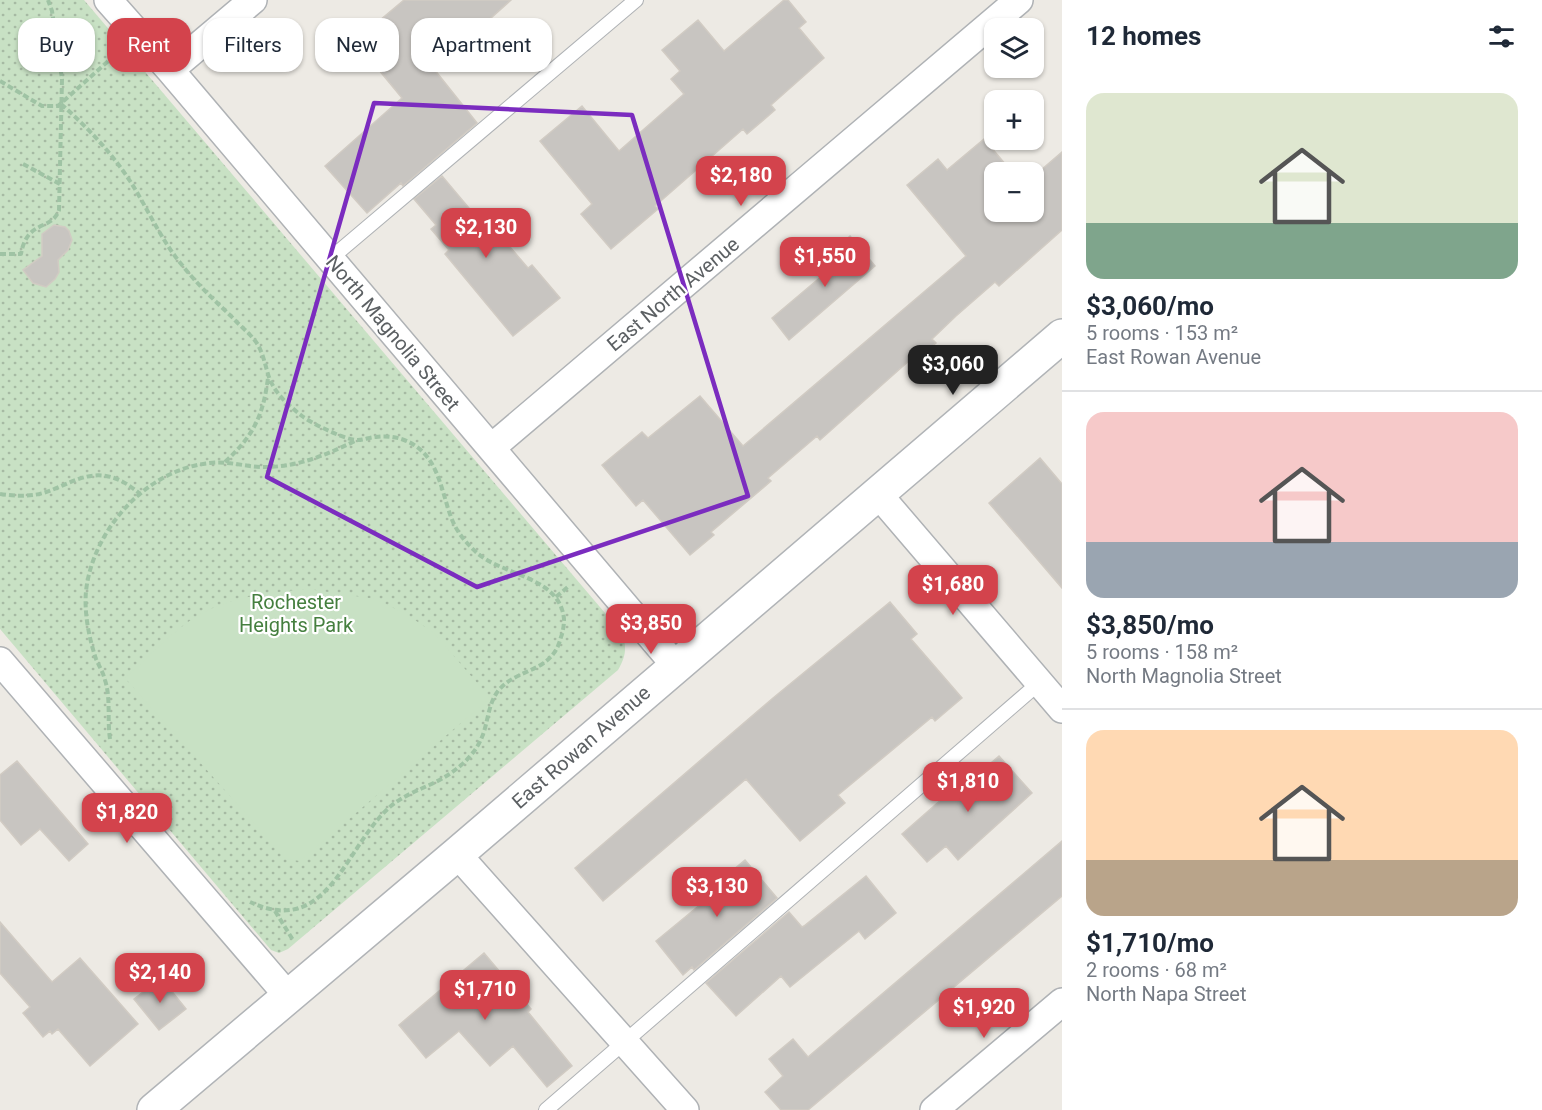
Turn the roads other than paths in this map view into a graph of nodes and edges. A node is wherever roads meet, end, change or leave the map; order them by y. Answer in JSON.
{"nodes":[{"id":1,"x":108,"y":0,"type":"edge"},
{"id":2,"x":253,"y":0,"type":"edge"},
{"id":3,"x":636,"y":0,"type":"edge"},
{"id":4,"x":1019,"y":0,"type":"edge"},
{"id":5,"x":124,"y":18,"type":"edge"},
{"id":6,"x":191,"y":52,"type":"edge"},
{"id":7,"x":172,"y":72,"type":"edge"},
{"id":8,"x":330,"y":260,"type":"junction"},
{"id":9,"x":1062,"y":336,"type":"edge"},
{"id":10,"x":491,"y":448,"type":"junction"},
{"id":11,"x":878,"y":494,"type":"junction"},
{"id":12,"x":0,"y":661,"type":"edge"},
{"id":13,"x":676,"y":666,"type":"junction"},
{"id":14,"x":1039,"y":683,"type":"junction"},
{"id":15,"x":1062,"y":709,"type":"edge"},
{"id":16,"x":457,"y":854,"type":"junction"},
{"id":17,"x":289,"y":997,"type":"junction"},
{"id":18,"x":1062,"y":1002,"type":"edge"},
{"id":19,"x":625,"y":1043,"type":"junction"},
{"id":20,"x":154,"y":1110,"type":"edge"},
{"id":21,"x":546,"y":1110,"type":"edge"},
{"id":22,"x":685,"y":1110,"type":"edge"},
{"id":23,"x":934,"y":1110,"type":"edge"}],
"edges":[{"from":1,"to":5,"type":"street","name":"North Magnolia Street"},
{"from":2,"to":6,"type":"street"},
{"from":3,"to":8,"type":"lane"},
{"from":4,"to":10,"type":"street","name":"East North Avenue"},
{"from":7,"to":8,"type":"street","name":"North Magnolia Street"},
{"from":8,"to":10,"type":"street","name":"North Magnolia Street"},
{"from":9,"to":11,"type":"street","name":"East Rowan Avenue"},
{"from":10,"to":13,"type":"street","name":"North Magnolia Street"},
{"from":11,"to":13,"type":"street","name":"East Rowan Avenue"},
{"from":11,"to":14,"type":"street"},
{"from":12,"to":17,"type":"street"},
{"from":13,"to":16,"type":"street","name":"East Rowan Avenue"},
{"from":14,"to":15,"type":"street"},
{"from":14,"to":19,"type":"lane"},
{"from":16,"to":17,"type":"street","name":"East Rowan Avenue"},
{"from":16,"to":19,"type":"street"},
{"from":17,"to":20,"type":"street","name":"East Rowan Avenue"},
{"from":18,"to":23,"type":"street"},
{"from":19,"to":21,"type":"lane"},
{"from":19,"to":22,"type":"street"}]}
